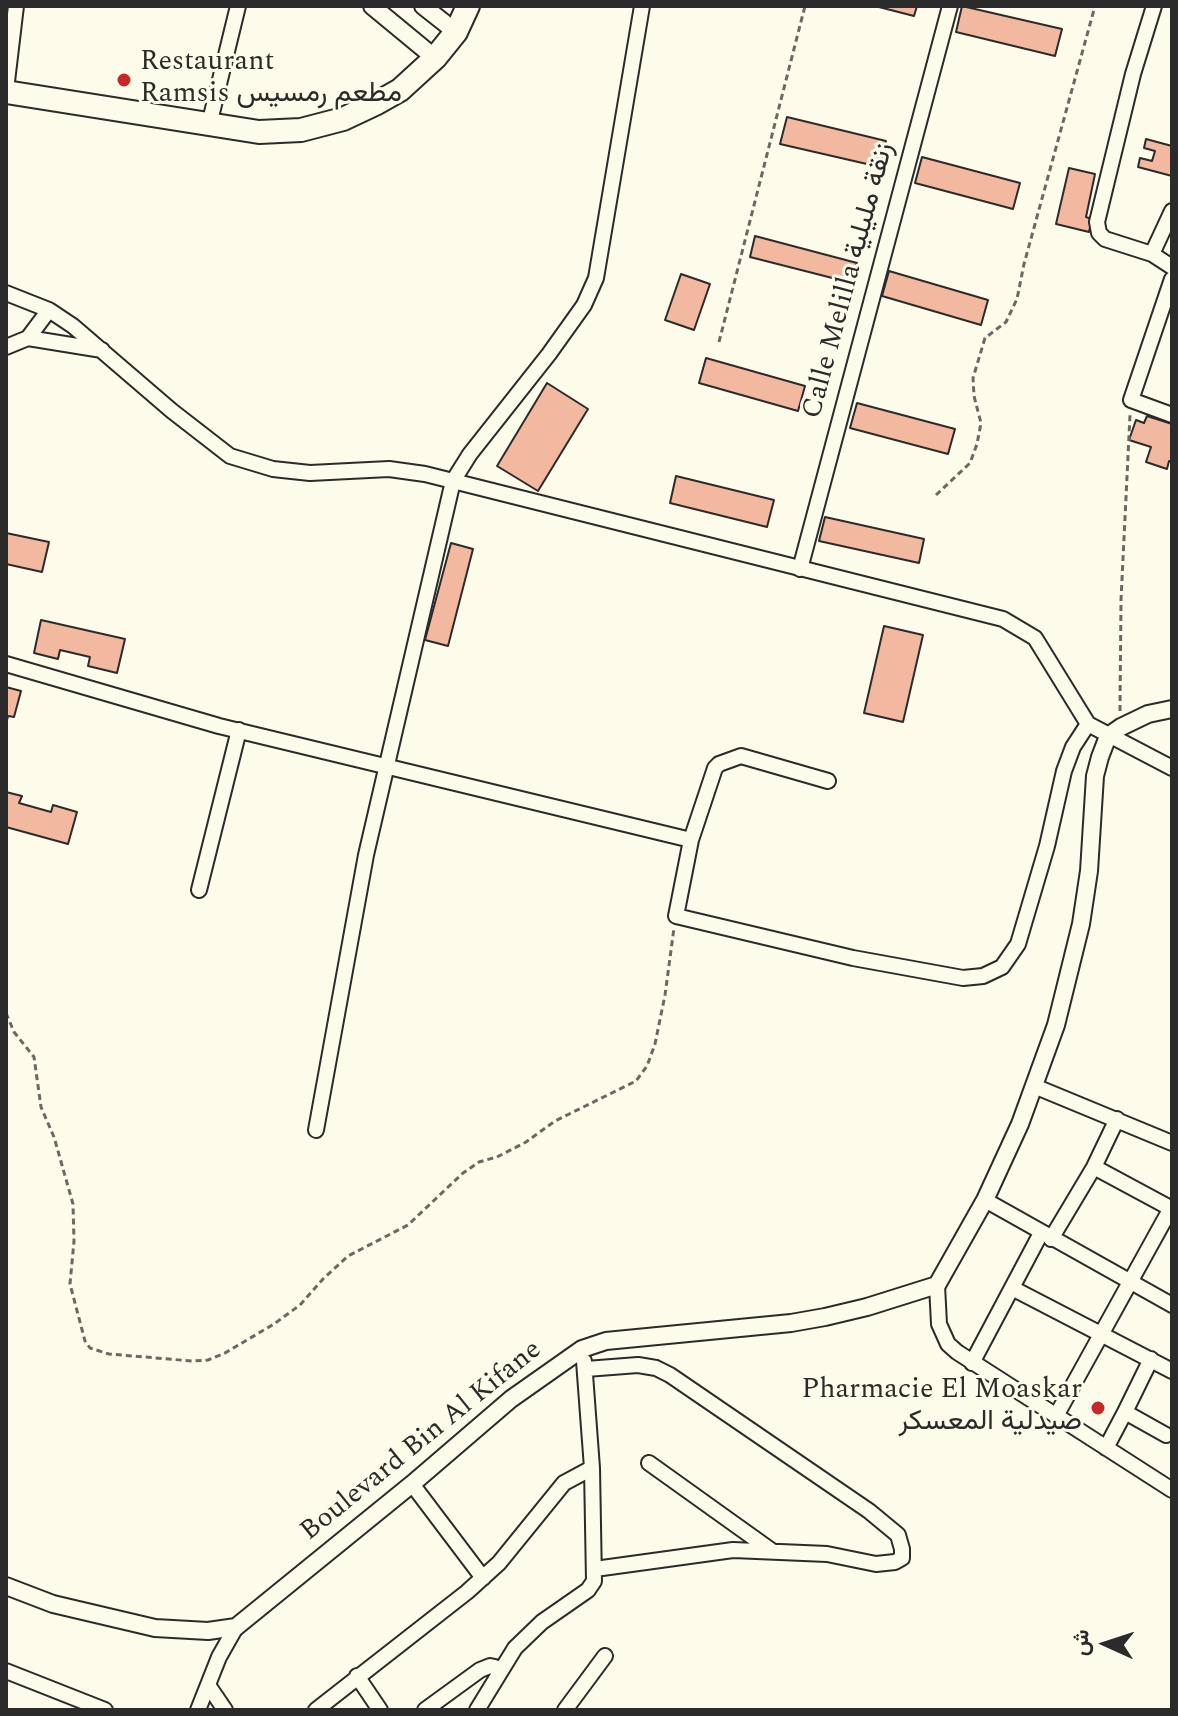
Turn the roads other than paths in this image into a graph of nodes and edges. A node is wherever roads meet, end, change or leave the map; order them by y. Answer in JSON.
{"nodes":[{"id":1,"x":16,"y":6,"type":"edge"},
{"id":2,"x":238,"y":6,"type":"edge"},
{"id":3,"x":372,"y":6,"type":"edge"},
{"id":4,"x":423,"y":6,"type":"edge"},
{"id":5,"x":468,"y":6,"type":"edge"},
{"id":6,"x":642,"y":6,"type":"edge"},
{"id":7,"x":950,"y":6,"type":"edge"},
{"id":8,"x":1154,"y":6,"type":"edge"},
{"id":9,"x":456,"y":32,"type":"junction"},
{"id":10,"x":427,"y":66,"type":"junction"},
{"id":11,"x":6,"y":91,"type":"edge"},
{"id":12,"x":209,"y":125,"type":"junction"},
{"id":13,"x":1172,"y":211,"type":"edge"},
{"id":14,"x":1152,"y":254,"type":"junction"},
{"id":15,"x":1172,"y":267,"type":"edge"},
{"id":16,"x":1172,"y":279,"type":"edge"},
{"id":17,"x":6,"y":293,"type":"edge"},
{"id":18,"x":49,"y":310,"type":"junction"},
{"id":19,"x":28,"y":338,"type":"junction"},
{"id":20,"x":6,"y":347,"type":"edge"},
{"id":21,"x":102,"y":350,"type":"junction"},
{"id":22,"x":1172,"y":415,"type":"edge"},
{"id":23,"x":453,"y":481,"type":"junction"},
{"id":24,"x":800,"y":569,"type":"junction"},
{"id":25,"x":6,"y":664,"type":"edge"},
{"id":26,"x":1172,"y":709,"type":"edge"},
{"id":27,"x":1088,"y":724,"type":"junction"},
{"id":28,"x":239,"y":730,"type":"junction"},
{"id":29,"x":1114,"y":732,"type":"junction"},
{"id":30,"x":388,"y":766,"type":"junction"},
{"id":31,"x":1172,"y":768,"type":"edge"},
{"id":32,"x":828,"y":781,"type":"dead end"},
{"id":33,"x":691,"y":840,"type":"junction"},
{"id":34,"x":199,"y":890,"type":"dead end"},
{"id":35,"x":1034,"y":1086,"type":"junction"},
{"id":36,"x":1117,"y":1119,"type":"junction"},
{"id":37,"x":316,"y":1130,"type":"dead end"},
{"id":38,"x":1172,"y":1143,"type":"edge"},
{"id":39,"x":1094,"y":1167,"type":"junction"},
{"id":40,"x":985,"y":1200,"type":"junction"},
{"id":41,"x":1171,"y":1208,"type":"edge"},
{"id":42,"x":1046,"y":1236,"type":"junction"},
{"id":43,"x":1130,"y":1283,"type":"junction"},
{"id":44,"x":937,"y":1285,"type":"junction"},
{"id":45,"x":1012,"y":1288,"type":"junction"},
{"id":46,"x":1172,"y":1305,"type":"edge"},
{"id":47,"x":1101,"y":1333,"type":"junction"},
{"id":48,"x":582,"y":1349,"type":"junction"},
{"id":49,"x":1151,"y":1359,"type":"junction"},
{"id":50,"x":972,"y":1363,"type":"junction"},
{"id":51,"x":586,"y":1369,"type":"junction"},
{"id":52,"x":1172,"y":1371,"type":"edge"},
{"id":53,"x":1125,"y":1412,"type":"junction"},
{"id":54,"x":1056,"y":1416,"type":"junction"},
{"id":55,"x":1170,"y":1432,"type":"edge"},
{"id":56,"x":1106,"y":1448,"type":"junction"},
{"id":57,"x":649,"y":1463,"type":"dead end"},
{"id":58,"x":592,"y":1468,"type":"junction"},
{"id":59,"x":412,"y":1484,"type":"junction"},
{"id":60,"x":1172,"y":1490,"type":"edge"},
{"id":61,"x":774,"y":1552,"type":"junction"},
{"id":62,"x":595,"y":1569,"type":"junction"},
{"id":63,"x":483,"y":1578,"type":"junction"},
{"id":64,"x":6,"y":1586,"type":"edge"},
{"id":65,"x":236,"y":1627,"type":"junction"},
{"id":66,"x":605,"y":1656,"type":"dead end"},
{"id":67,"x":6,"y":1671,"type":"edge"},
{"id":68,"x":499,"y":1673,"type":"junction"},
{"id":69,"x":357,"y":1676,"type":"junction"},
{"id":70,"x":208,"y":1685,"type":"junction"},
{"id":71,"x":105,"y":1710,"type":"edge"},
{"id":72,"x":198,"y":1710,"type":"edge"},
{"id":73,"x":225,"y":1710,"type":"edge"},
{"id":74,"x":316,"y":1710,"type":"edge"},
{"id":75,"x":380,"y":1710,"type":"edge"},
{"id":76,"x":425,"y":1710,"type":"edge"},
{"id":77,"x":477,"y":1710,"type":"edge"},
{"id":78,"x":565,"y":1710,"type":"edge"}],
"edges":[{"from":1,"to":11,"type":"street"},
{"from":2,"to":12,"type":"street"},
{"from":3,"to":10,"type":"street"},
{"from":4,"to":9,"type":"street"},
{"from":5,"to":9,"type":"main road"},
{"from":6,"to":23,"type":"street"},
{"from":7,"to":24,"type":"street","name":"Calle Melilla زنقة مليلية"},
{"from":8,"to":14,"type":"street"},
{"from":9,"to":10,"type":"main road"},
{"from":10,"to":12,"type":"main road"},
{"from":11,"to":12,"type":"main road"},
{"from":13,"to":14,"type":"street"},
{"from":14,"to":15,"type":"street"},
{"from":16,"to":22,"type":"street"},
{"from":17,"to":18,"type":"street"},
{"from":18,"to":19,"type":"street"},
{"from":18,"to":21,"type":"street"},
{"from":19,"to":20,"type":"street"},
{"from":19,"to":21,"type":"street"},
{"from":21,"to":23,"type":"street"},
{"from":23,"to":24,"type":"street"},
{"from":23,"to":30,"type":"street"},
{"from":24,"to":27,"type":"street"},
{"from":25,"to":28,"type":"street"},
{"from":26,"to":29,"type":"street"},
{"from":27,"to":29,"type":"street"},
{"from":27,"to":33,"type":"street"},
{"from":28,"to":30,"type":"street"},
{"from":28,"to":34,"type":"street"},
{"from":29,"to":31,"type":"street"},
{"from":29,"to":35,"type":"street"},
{"from":30,"to":33,"type":"street"},
{"from":30,"to":37,"type":"street"},
{"from":32,"to":33,"type":"street"},
{"from":35,"to":36,"type":"street"},
{"from":35,"to":40,"type":"street"},
{"from":36,"to":38,"type":"street"},
{"from":36,"to":39,"type":"street"},
{"from":39,"to":41,"type":"street"},
{"from":39,"to":42,"type":"street"},
{"from":40,"to":42,"type":"street"},
{"from":40,"to":44,"type":"street"},
{"from":41,"to":43,"type":"street"},
{"from":42,"to":43,"type":"street"},
{"from":42,"to":45,"type":"street"},
{"from":43,"to":46,"type":"street"},
{"from":43,"to":47,"type":"street"},
{"from":44,"to":48,"type":"street","name":"Boulevard Bin Al Kifane"},
{"from":44,"to":50,"type":"street"},
{"from":45,"to":47,"type":"street"},
{"from":45,"to":50,"type":"street"},
{"from":47,"to":49,"type":"street"},
{"from":47,"to":54,"type":"street"},
{"from":48,"to":51,"type":"street"},
{"from":48,"to":59,"type":"street","name":"Boulevard Bin Al Kifane"},
{"from":49,"to":52,"type":"street"},
{"from":49,"to":53,"type":"street"},
{"from":50,"to":54,"type":"street"},
{"from":51,"to":58,"type":"street"},
{"from":51,"to":61,"type":"street"},
{"from":53,"to":55,"type":"street"},
{"from":53,"to":56,"type":"street"},
{"from":54,"to":56,"type":"street"},
{"from":56,"to":60,"type":"street"},
{"from":57,"to":61,"type":"street"},
{"from":58,"to":62,"type":"street"},
{"from":58,"to":63,"type":"street"},
{"from":59,"to":63,"type":"street"},
{"from":59,"to":65,"type":"street","name":"Boulevard Bin Al Kifane"},
{"from":61,"to":62,"type":"street"},
{"from":62,"to":68,"type":"street"},
{"from":63,"to":69,"type":"street"},
{"from":64,"to":65,"type":"street"},
{"from":65,"to":70,"type":"street"},
{"from":66,"to":78,"type":"street"},
{"from":67,"to":71,"type":"street"},
{"from":68,"to":76,"type":"street"},
{"from":68,"to":77,"type":"street"},
{"from":69,"to":74,"type":"street"},
{"from":69,"to":75,"type":"street"},
{"from":70,"to":72,"type":"street"},
{"from":70,"to":73,"type":"street"}]}
